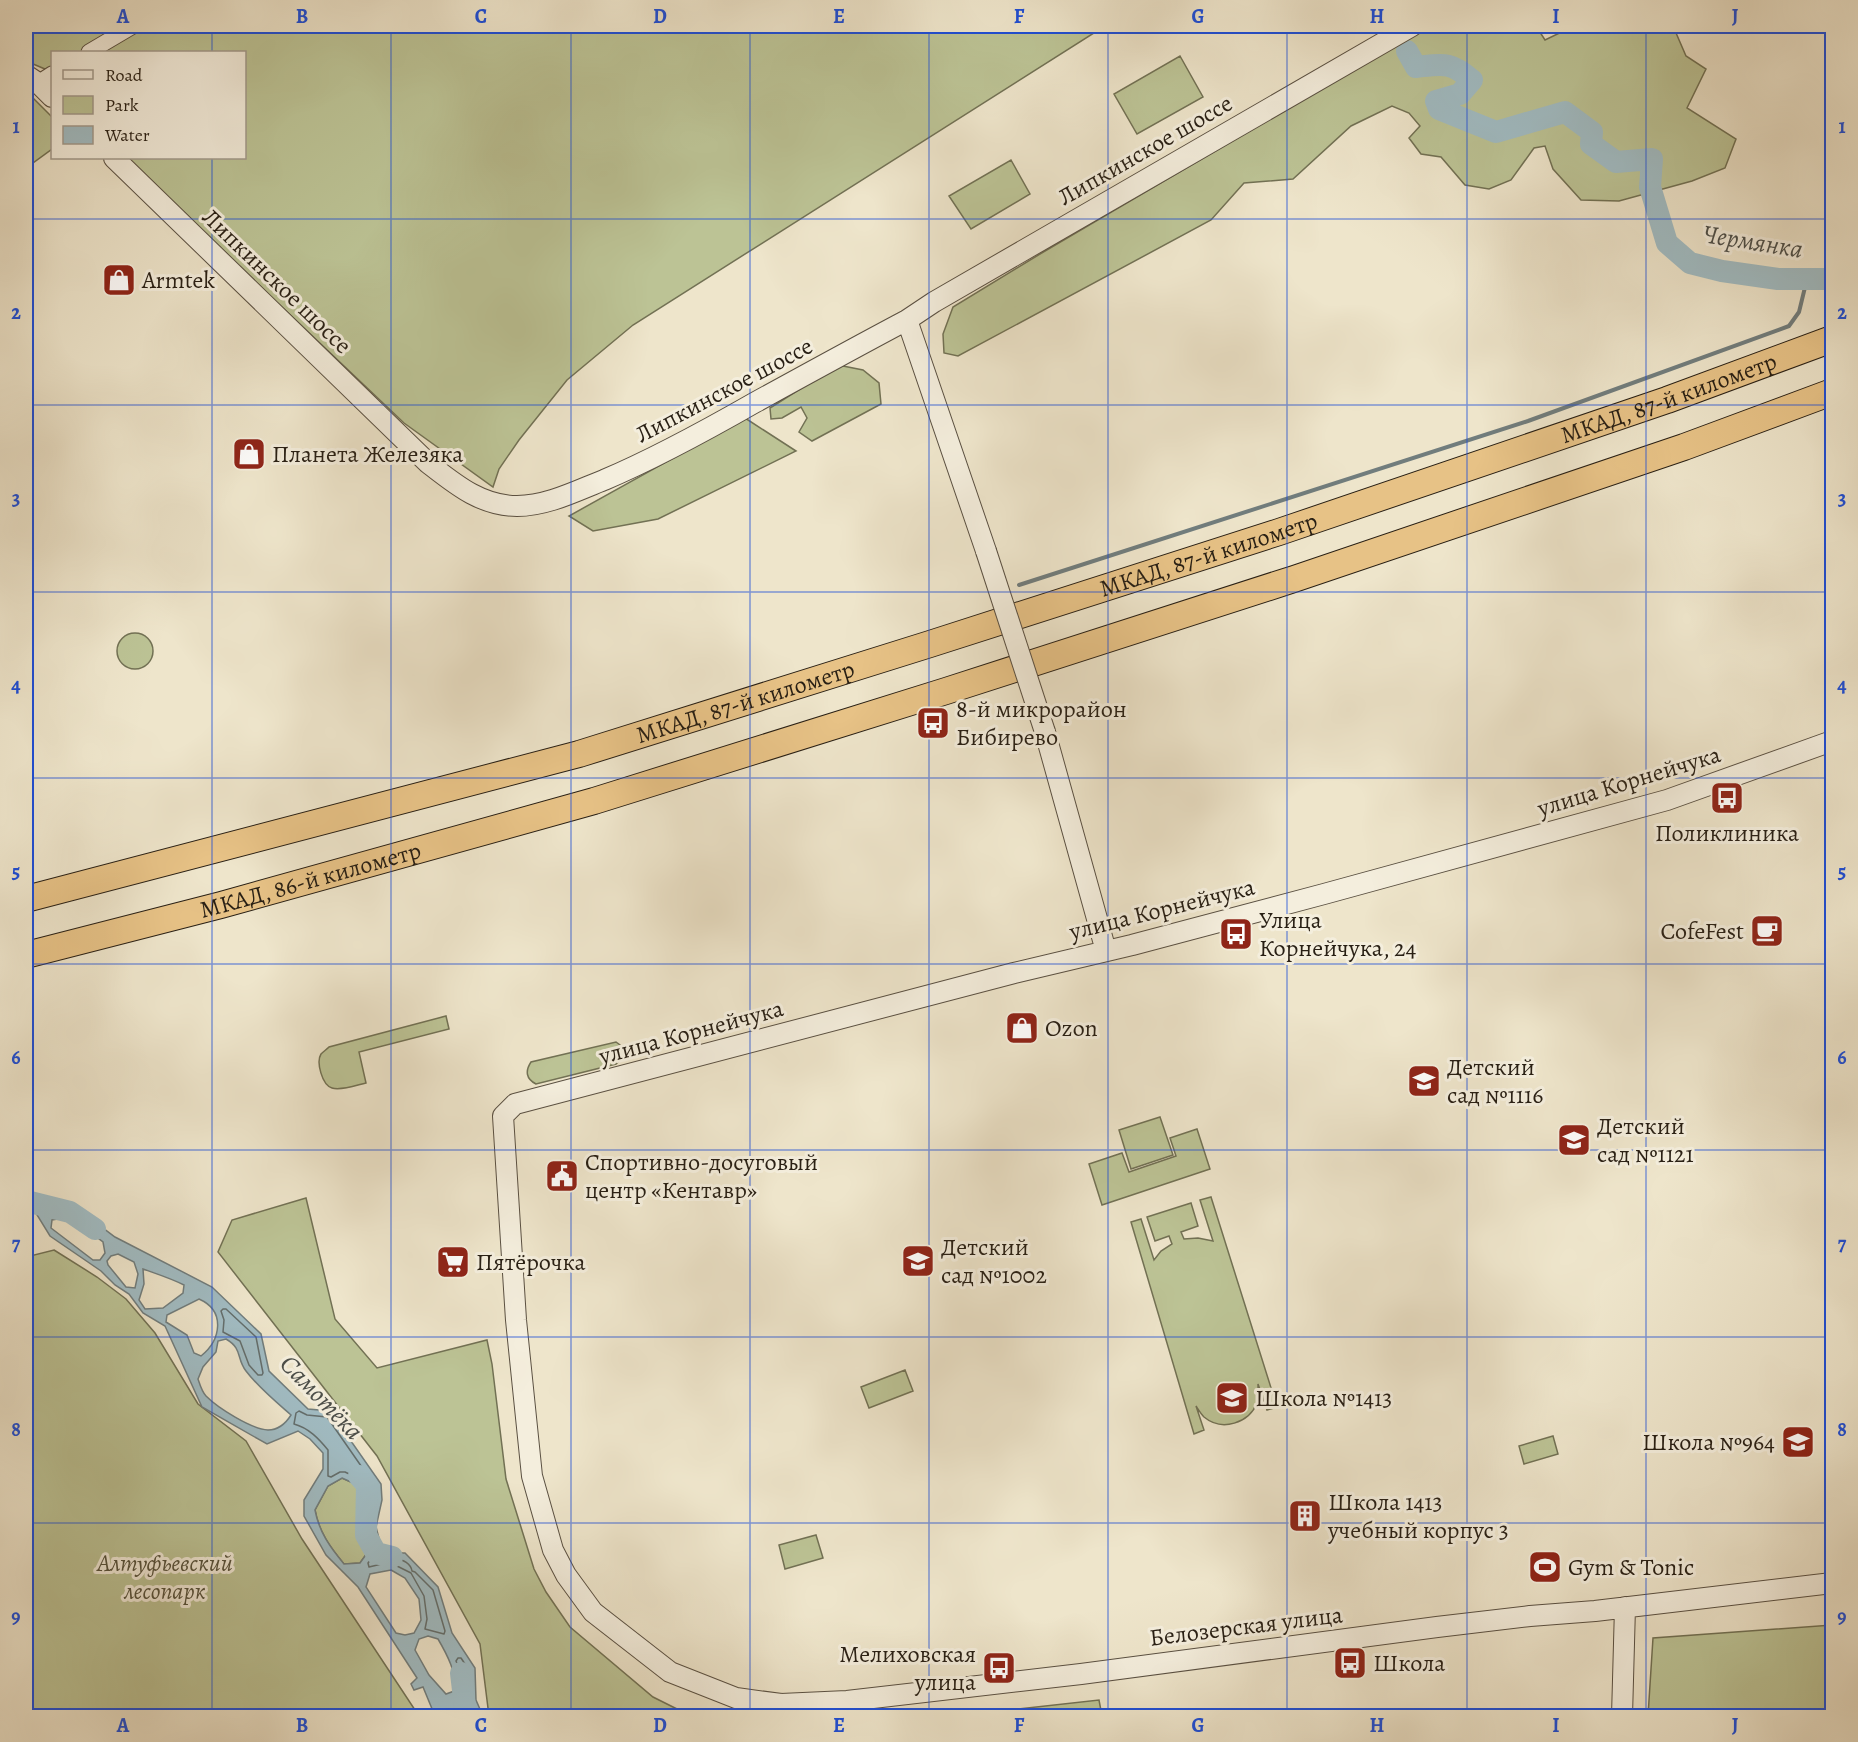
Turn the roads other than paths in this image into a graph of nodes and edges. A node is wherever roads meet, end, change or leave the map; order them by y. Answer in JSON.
{"nodes":[{"id":1,"x":133,"y":26,"type":"edge"},
{"id":2,"x":1412,"y":26,"type":"edge"},
{"id":3,"x":90,"y":51,"type":"edge"},
{"id":4,"x":39,"y":77,"type":"edge"},
{"id":5,"x":51,"y":96,"type":"edge"},
{"id":6,"x":115,"y":159,"type":"edge"},
{"id":7,"x":907,"y":320,"type":"junction"},
{"id":8,"x":1833,"y":339,"type":"edge"},
{"id":9,"x":1833,"y":392,"type":"edge"},
{"id":10,"x":1833,"y":741,"type":"edge"},
{"id":11,"x":594,"y":801,"type":"joint"},
{"id":12,"x":26,"y":899,"type":"edge"},
{"id":13,"x":1106,"y":951,"type":"junction"},
{"id":14,"x":26,"y":955,"type":"edge"},
{"id":15,"x":1833,"y":1583,"type":"edge"},
{"id":16,"x":1624,"y":1607,"type":"junction"},
{"id":17,"x":670,"y":1672,"type":"joint"},
{"id":18,"x":1622,"y":1716,"type":"edge"}],
"edges":[{"from":1,"to":3,"type":"street"},
{"from":2,"to":7,"type":"street","name":"Липкинское шоссе"},
{"from":4,"to":5,"type":"street"},
{"from":6,"to":7,"type":"street","name":"Липкинское шоссе"},
{"from":7,"to":13,"type":"street","bridge":true},
{"from":8,"to":12,"type":"highway","name":"МКАД, 87-й километр"},
{"from":9,"to":11,"type":"highway","name":"МКАД, 87-й километр"},
{"from":10,"to":13,"type":"street","name":"улица Корнейчука"},
{"from":11,"to":14,"type":"highway","name":"МКАД, 86-й километр"},
{"from":13,"to":17,"type":"street","name":"улица Корнейчука"},
{"from":15,"to":16,"type":"street","name":"Белозерская улица"},
{"from":16,"to":17,"type":"street","name":"Белозерская улица"},
{"from":16,"to":18,"type":"street"}]}
